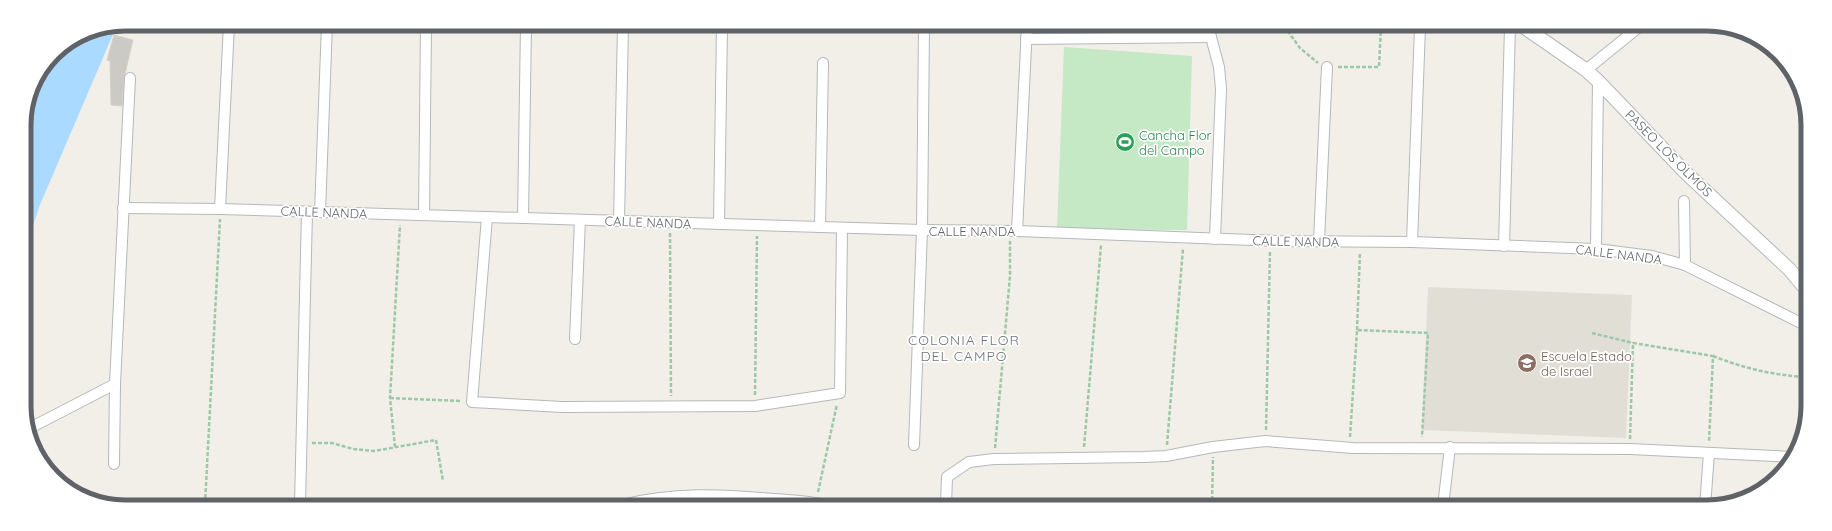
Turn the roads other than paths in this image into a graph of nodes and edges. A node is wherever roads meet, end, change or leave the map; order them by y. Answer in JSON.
{"nodes":[{"id":1,"x":229,"y":31,"type":"edge"},
{"id":2,"x":327,"y":31,"type":"edge"},
{"id":3,"x":426,"y":31,"type":"edge"},
{"id":4,"x":526,"y":31,"type":"edge"},
{"id":5,"x":623,"y":31,"type":"edge"},
{"id":6,"x":722,"y":31,"type":"edge"},
{"id":7,"x":924,"y":31,"type":"edge"},
{"id":8,"x":1027,"y":31,"type":"edge"},
{"id":9,"x":1210,"y":31,"type":"edge"},
{"id":10,"x":1420,"y":31,"type":"edge"},
{"id":11,"x":1510,"y":31,"type":"edge"},
{"id":12,"x":1530,"y":31,"type":"edge"},
{"id":13,"x":1633,"y":31,"type":"edge"},
{"id":14,"x":1211,"y":36,"type":"junction"},
{"id":15,"x":1026,"y":39,"type":"junction"},
{"id":16,"x":823,"y":63,"type":"dead end"},
{"id":17,"x":1327,"y":67,"type":"road end"},
{"id":18,"x":1586,"y":70,"type":"junction"},
{"id":19,"x":130,"y":78,"type":"dead end"},
{"id":20,"x":1598,"y":81,"type":"junction"},
{"id":21,"x":1684,"y":201,"type":"dead end"},
{"id":22,"x":123,"y":208,"type":"junction"},
{"id":23,"x":220,"y":209,"type":"junction"},
{"id":24,"x":307,"y":212,"type":"junction"},
{"id":25,"x":320,"y":212,"type":"junction"},
{"id":26,"x":424,"y":215,"type":"junction"},
{"id":27,"x":487,"y":217,"type":"junction"},
{"id":28,"x":523,"y":218,"type":"junction"},
{"id":29,"x":580,"y":220,"type":"junction"},
{"id":30,"x":619,"y":221,"type":"junction"},
{"id":31,"x":719,"y":224,"type":"junction"},
{"id":32,"x":820,"y":227,"type":"junction"},
{"id":33,"x":842,"y":228,"type":"junction"},
{"id":34,"x":922,"y":230,"type":"junction"},
{"id":35,"x":1014,"y":231,"type":"junction"},
{"id":36,"x":1215,"y":239,"type":"junction"},
{"id":37,"x":1319,"y":241,"type":"junction"},
{"id":38,"x":1412,"y":242,"type":"junction"},
{"id":39,"x":1504,"y":246,"type":"junction"},
{"id":40,"x":1596,"y":249,"type":"junction"},
{"id":41,"x":1685,"y":265,"type":"junction"},
{"id":42,"x":1801,"y":283,"type":"edge"},
{"id":43,"x":1801,"y":323,"type":"edge"},
{"id":44,"x":575,"y":339,"type":"dead end"},
{"id":45,"x":115,"y":384,"type":"junction"},
{"id":46,"x":33,"y":426,"type":"edge"},
{"id":47,"x":914,"y":445,"type":"dead end"},
{"id":48,"x":1450,"y":448,"type":"junction"},
{"id":49,"x":1709,"y":453,"type":"junction"},
{"id":50,"x":1786,"y":457,"type":"edge"},
{"id":51,"x":114,"y":464,"type":"dead end"},
{"id":52,"x":300,"y":500,"type":"edge"},
{"id":53,"x":644,"y":500,"type":"edge"},
{"id":54,"x":784,"y":500,"type":"edge"},
{"id":55,"x":946,"y":500,"type":"edge"},
{"id":56,"x":1444,"y":500,"type":"edge"},
{"id":57,"x":1706,"y":500,"type":"edge"}],
"edges":[{"from":1,"to":23,"type":"street"},
{"from":2,"to":25,"type":"street"},
{"from":3,"to":26,"type":"street"},
{"from":4,"to":28,"type":"street"},
{"from":5,"to":30,"type":"street"},
{"from":6,"to":31,"type":"street"},
{"from":7,"to":34,"type":"street"},
{"from":8,"to":15,"type":"street"},
{"from":9,"to":14,"type":"street"},
{"from":10,"to":38,"type":"street"},
{"from":11,"to":39,"type":"street"},
{"from":12,"to":18,"type":"street","name":"PASEO LOS OLMOS"},
{"from":13,"to":18,"type":"street"},
{"from":14,"to":15,"type":"street"},
{"from":14,"to":36,"type":"street"},
{"from":15,"to":35,"type":"street"},
{"from":16,"to":32,"type":"street"},
{"from":17,"to":37,"type":"street"},
{"from":18,"to":20,"type":"street","name":"PASEO LOS OLMOS"},
{"from":19,"to":22,"type":"street"},
{"from":20,"to":40,"type":"street"},
{"from":20,"to":42,"type":"street","name":"PASEO LOS OLMOS"},
{"from":21,"to":41,"type":"street"},
{"from":22,"to":23,"type":"street","name":"CALLE NANDA"},
{"from":22,"to":45,"type":"street"},
{"from":23,"to":24,"type":"street","name":"CALLE NANDA"},
{"from":24,"to":25,"type":"street","name":"CALLE NANDA"},
{"from":24,"to":52,"type":"street"},
{"from":25,"to":26,"type":"street","name":"CALLE NANDA"},
{"from":26,"to":27,"type":"street","name":"CALLE NANDA"},
{"from":27,"to":28,"type":"street","name":"CALLE NANDA"},
{"from":27,"to":33,"type":"street"},
{"from":28,"to":29,"type":"street","name":"CALLE NANDA"},
{"from":29,"to":30,"type":"street","name":"CALLE NANDA"},
{"from":29,"to":44,"type":"street"},
{"from":30,"to":31,"type":"street","name":"CALLE NANDA"},
{"from":31,"to":32,"type":"street","name":"CALLE NANDA"},
{"from":32,"to":33,"type":"street","name":"CALLE NANDA"},
{"from":33,"to":34,"type":"street","name":"CALLE NANDA"},
{"from":34,"to":35,"type":"street","name":"CALLE NANDA"},
{"from":34,"to":47,"type":"street"},
{"from":35,"to":36,"type":"street","name":"CALLE NANDA"},
{"from":36,"to":37,"type":"street","name":"CALLE NANDA"},
{"from":37,"to":38,"type":"street","name":"CALLE NANDA"},
{"from":38,"to":39,"type":"street","name":"CALLE NANDA"},
{"from":39,"to":40,"type":"street","name":"CALLE NANDA"},
{"from":40,"to":41,"type":"street","name":"CALLE NANDA"},
{"from":41,"to":43,"type":"street","name":"CALLE NANDA"},
{"from":45,"to":46,"type":"street"},
{"from":45,"to":51,"type":"street"},
{"from":48,"to":49,"type":"street"},
{"from":48,"to":55,"type":"street"},
{"from":48,"to":56,"type":"street"},
{"from":49,"to":50,"type":"street"},
{"from":49,"to":57,"type":"street"},
{"from":53,"to":54,"type":"street"}]}
